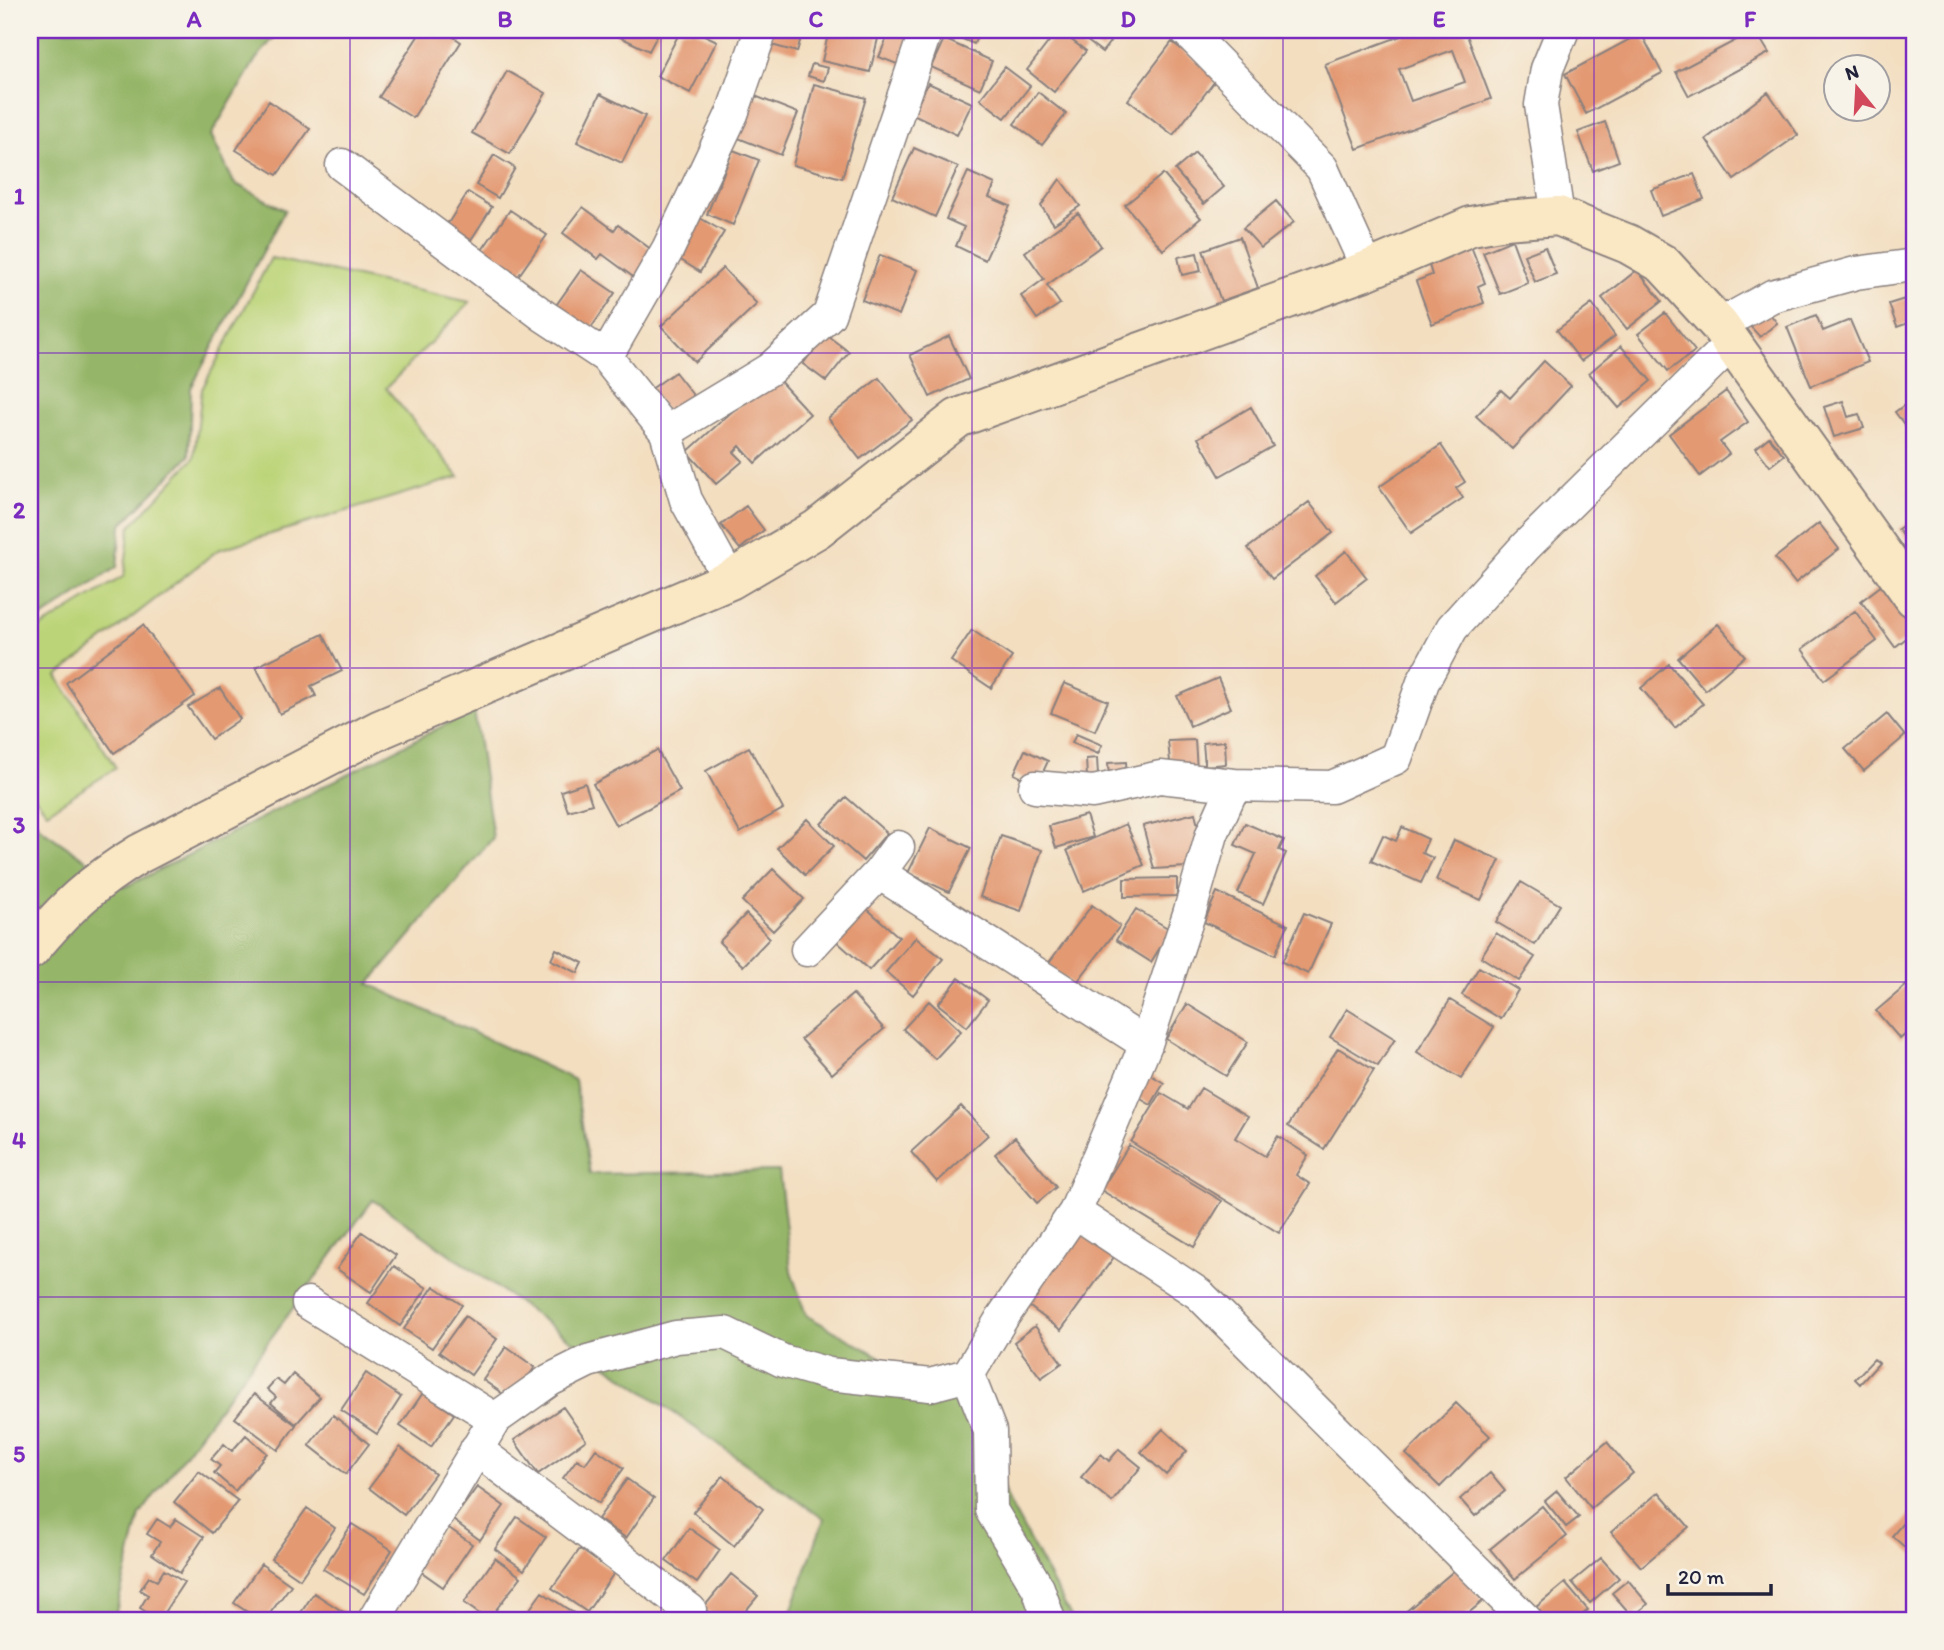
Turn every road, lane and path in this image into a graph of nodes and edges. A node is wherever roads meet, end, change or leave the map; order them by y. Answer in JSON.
{"nodes":[{"id":1,"x":761,"y":30,"type":"edge"},
{"id":2,"x":926,"y":30,"type":"edge"},
{"id":3,"x":1186,"y":30,"type":"edge"},
{"id":4,"x":1563,"y":30,"type":"edge"},
{"id":5,"x":342,"y":165,"type":"dead end"},
{"id":6,"x":1559,"y":216,"type":"junction"},
{"id":7,"x":1914,"y":265,"type":"edge"},
{"id":8,"x":1368,"y":270,"type":"junction"},
{"id":9,"x":1726,"y":334,"type":"junction"},
{"id":10,"x":606,"y":358,"type":"junction"},
{"id":11,"x":666,"y":432,"type":"junction"},
{"id":12,"x":730,"y":580,"type":"junction"},
{"id":13,"x":1914,"y":598,"type":"edge"},
{"id":14,"x":1234,"y":785,"type":"junction"},
{"id":15,"x":1035,"y":787,"type":"dead end"},
{"id":16,"x":898,"y":847,"type":"dead end"},
{"id":17,"x":879,"y":873,"type":"junction"},
{"id":18,"x":30,"y":950,"type":"edge"},
{"id":19,"x":807,"y":950,"type":"dead end"},
{"id":20,"x":1146,"y":1044,"type":"junction"},
{"id":21,"x":1075,"y":1212,"type":"junction"},
{"id":22,"x":309,"y":1303,"type":"dead end"},
{"id":23,"x":968,"y":1375,"type":"junction"},
{"id":24,"x":495,"y":1419,"type":"junction"},
{"id":25,"x":476,"y":1448,"type":"junction"},
{"id":26,"x":690,"y":1610,"type":"dead end"},
{"id":27,"x":374,"y":1620,"type":"edge"},
{"id":28,"x":1049,"y":1620,"type":"edge"},
{"id":29,"x":1526,"y":1620,"type":"edge"}],
"edges":[{"from":1,"to":10,"type":"street"},
{"from":2,"to":11,"type":"street"},
{"from":3,"to":8,"type":"street"},
{"from":4,"to":6,"type":"street"},
{"from":5,"to":10,"type":"street"},
{"from":6,"to":8,"type":"street"},
{"from":6,"to":9,"type":"street"},
{"from":7,"to":9,"type":"street"},
{"from":8,"to":12,"type":"street"},
{"from":9,"to":13,"type":"street"},
{"from":9,"to":14,"type":"street"},
{"from":10,"to":11,"type":"street"},
{"from":11,"to":12,"type":"street"},
{"from":12,"to":18,"type":"street"},
{"from":14,"to":15,"type":"street"},
{"from":14,"to":20,"type":"street"},
{"from":16,"to":17,"type":"street"},
{"from":17,"to":19,"type":"street"},
{"from":17,"to":20,"type":"street"},
{"from":20,"to":21,"type":"street"},
{"from":21,"to":23,"type":"street"},
{"from":21,"to":29,"type":"street"},
{"from":22,"to":24,"type":"street"},
{"from":23,"to":24,"type":"street"},
{"from":23,"to":28,"type":"street"},
{"from":24,"to":25,"type":"street"},
{"from":25,"to":26,"type":"street"},
{"from":25,"to":27,"type":"street"}]}
